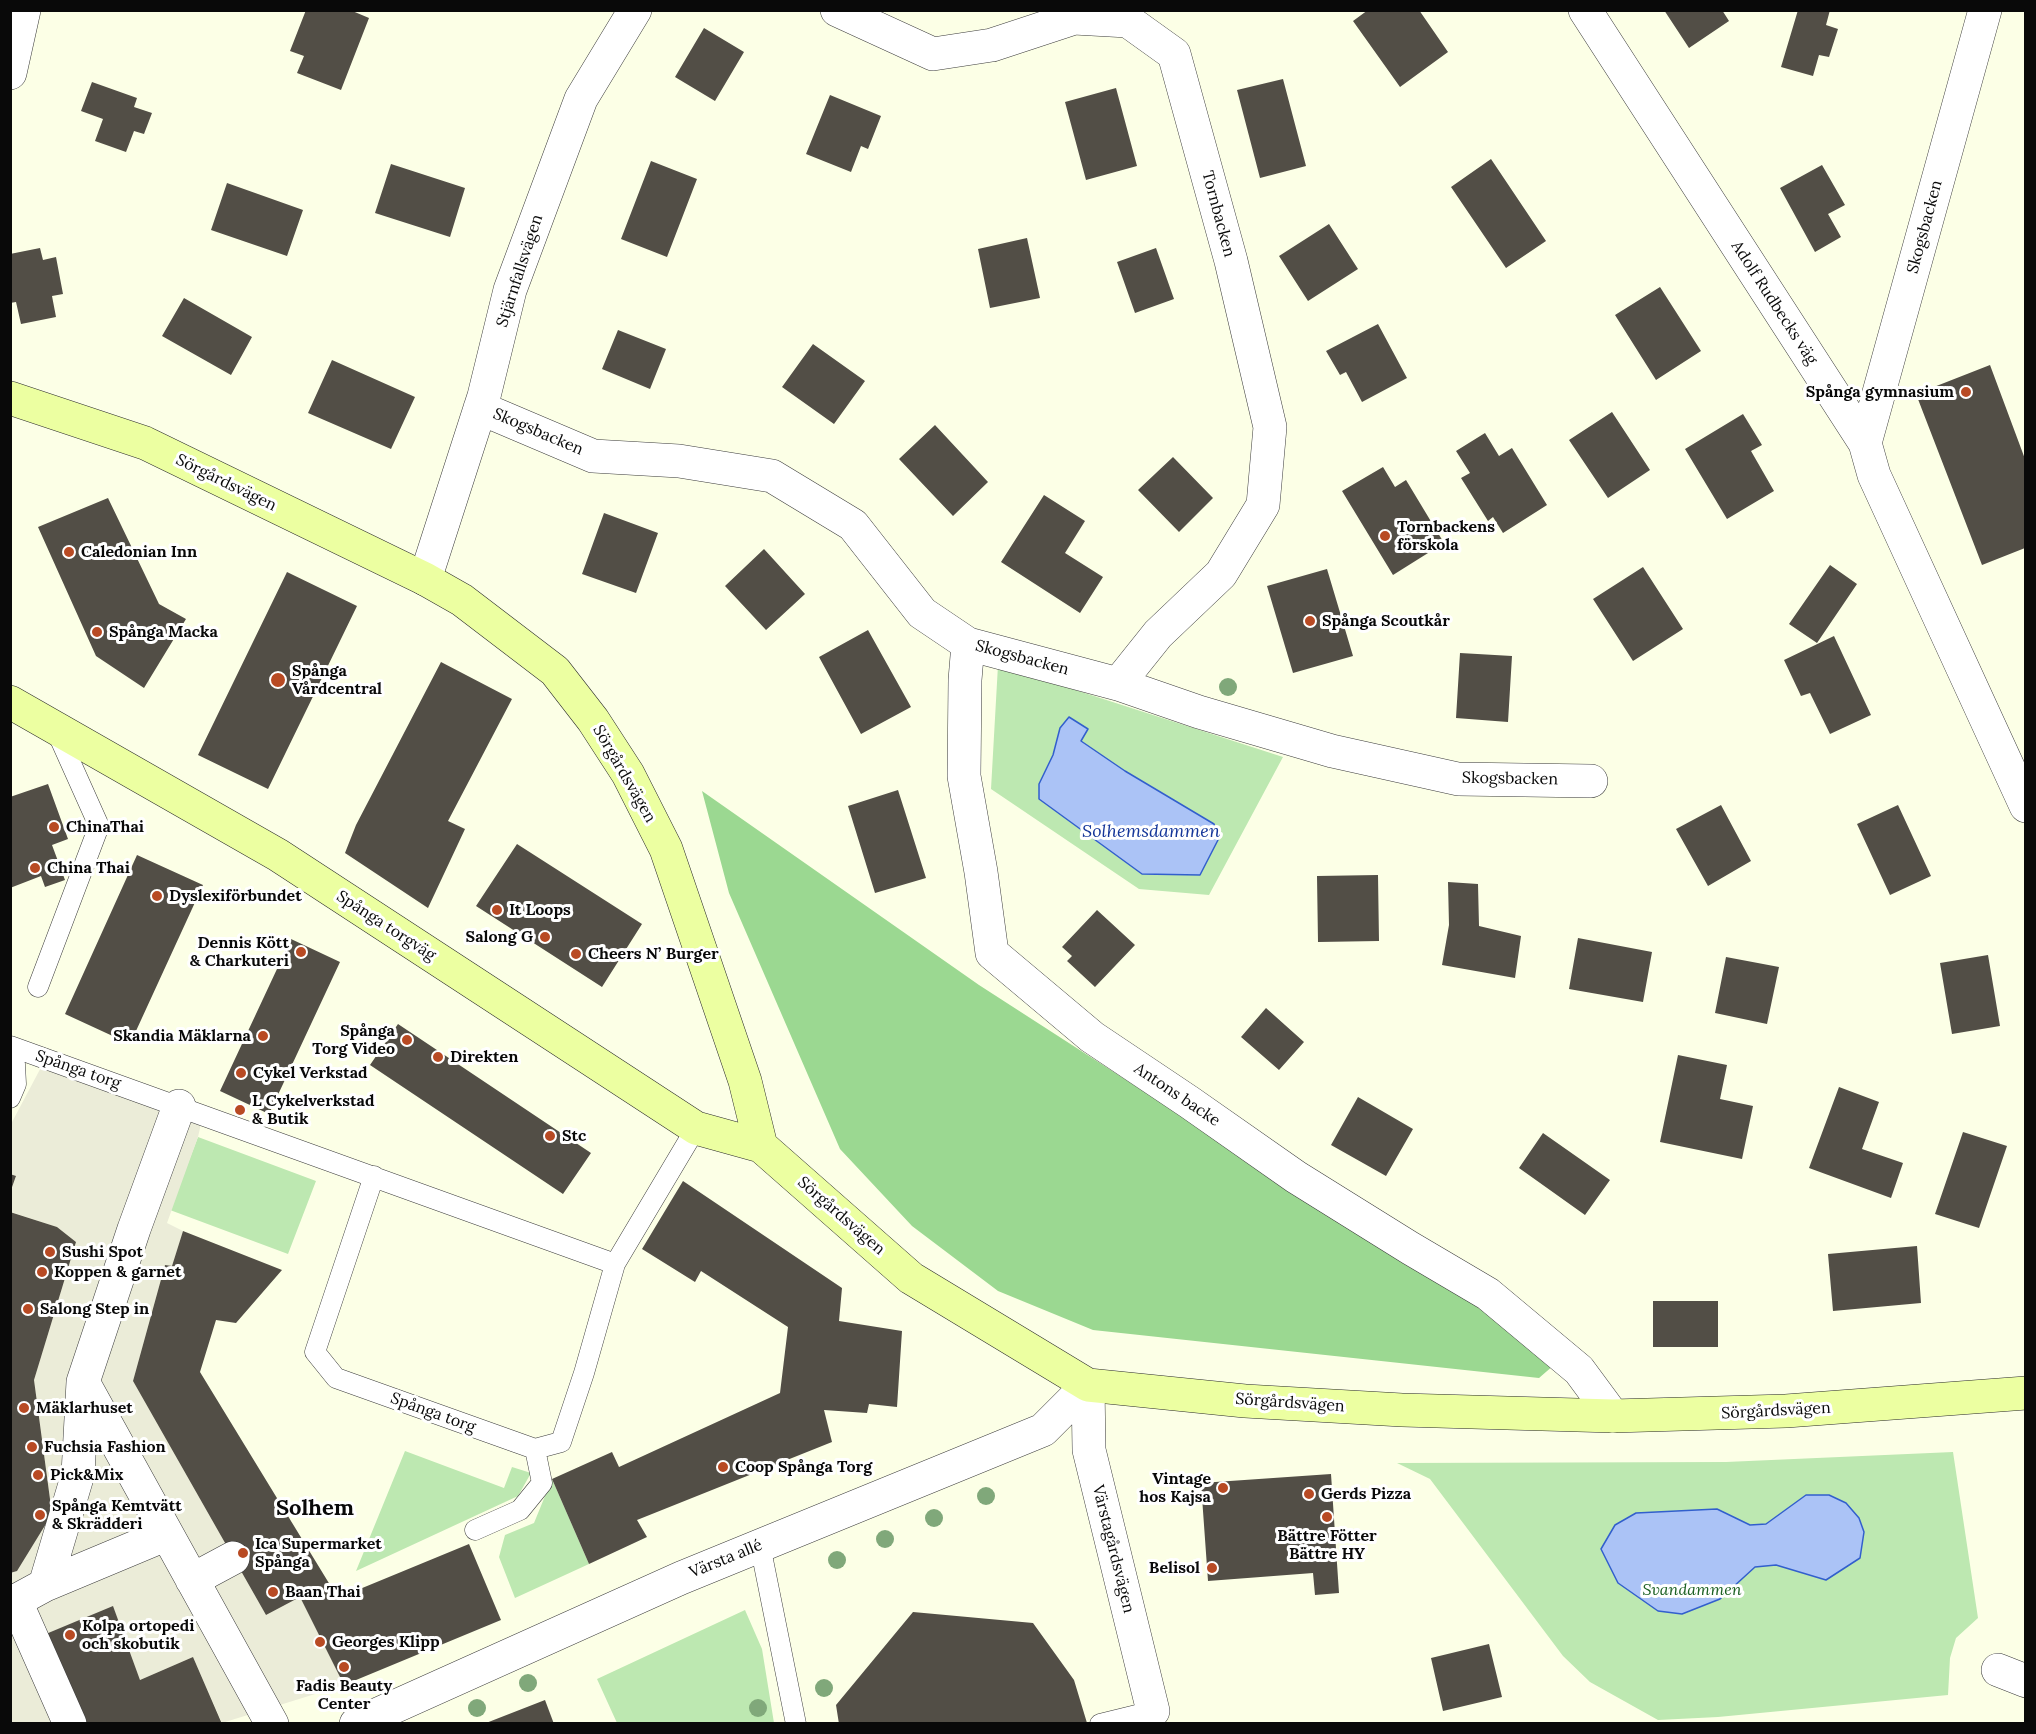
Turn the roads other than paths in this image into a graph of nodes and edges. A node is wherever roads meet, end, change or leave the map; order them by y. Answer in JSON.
{"nodes":[{"id":1,"x":24,"y":10,"type":"edge"},
{"id":2,"x":635,"y":10,"type":"edge"},
{"id":3,"x":837,"y":10,"type":"edge"},
{"id":4,"x":1585,"y":10,"type":"edge"},
{"id":5,"x":1985,"y":10,"type":"edge"},
{"id":6,"x":10,"y":73,"type":"edge"},
{"id":7,"x":10,"y":398,"type":"edge"},
{"id":8,"x":480,"y":408,"type":"junction"},
{"id":9,"x":1865,"y":443,"type":"junction"},
{"id":10,"x":425,"y":579,"type":"junction"},
{"id":11,"x":968,"y":644,"type":"junction"},
{"id":12,"x":1118,"y":684,"type":"junction"},
{"id":13,"x":10,"y":702,"type":"edge"},
{"id":14,"x":55,"y":727,"type":"junction"},
{"id":15,"x":1591,"y":781,"type":"dead end"},
{"id":16,"x":2025,"y":806,"type":"edge"},
{"id":17,"x":38,"y":987,"type":"dead end"},
{"id":18,"x":10,"y":1046,"type":"edge"},
{"id":19,"x":10,"y":1059,"type":"edge"},
{"id":20,"x":10,"y":1098,"type":"edge"},
{"id":21,"x":179,"y":1106,"type":"junction"},
{"id":22,"x":696,"y":1128,"type":"junction"},
{"id":23,"x":761,"y":1146,"type":"junction"},
{"id":24,"x":374,"y":1176,"type":"junction"},
{"id":25,"x":615,"y":1264,"type":"junction"},
{"id":26,"x":83,"y":1382,"type":"junction"},
{"id":27,"x":1088,"y":1385,"type":"junction"},
{"id":28,"x":2025,"y":1393,"type":"edge"},
{"id":29,"x":1613,"y":1416,"type":"junction"},
{"id":30,"x":535,"y":1449,"type":"junction"},
{"id":31,"x":475,"y":1530,"type":"dead end"},
{"id":32,"x":167,"y":1534,"type":"junction"},
{"id":33,"x":760,"y":1545,"type":"junction"},
{"id":34,"x":233,"y":1558,"type":"dead end"},
{"id":35,"x":192,"y":1580,"type":"junction"},
{"id":36,"x":45,"y":1585,"type":"junction"},
{"id":37,"x":13,"y":1603,"type":"edge"},
{"id":38,"x":1153,"y":1711,"type":"joint"},
{"id":39,"x":70,"y":1724,"type":"edge"},
{"id":40,"x":272,"y":1724,"type":"edge"},
{"id":41,"x":356,"y":1724,"type":"edge"},
{"id":42,"x":796,"y":1724,"type":"edge"},
{"id":43,"x":1100,"y":1724,"type":"edge"}],
"edges":[{"from":1,"to":6,"type":"street"},
{"from":2,"to":8,"type":"street","name":"Stjärnfallsvägen"},
{"from":3,"to":12,"type":"street","name":"Tornbacken"},
{"from":4,"to":9,"type":"street","name":"Adolf Rudbecks väg"},
{"from":5,"to":9,"type":"street","name":"Skogsbacken"},
{"from":7,"to":10,"type":"street","name":"Sörgårdsvägen"},
{"from":8,"to":10,"type":"street","name":"Stjärnfallsvägen"},
{"from":8,"to":11,"type":"street","name":"Skogsbacken"},
{"from":9,"to":16,"type":"street","name":"Adolf Rudbecks väg"},
{"from":10,"to":23,"type":"street","name":"Sörgårdsvägen"},
{"from":11,"to":12,"type":"street","name":"Skogsbacken"},
{"from":11,"to":29,"type":"street","name":"Antons backe"},
{"from":12,"to":15,"type":"street","name":"Skogsbacken"},
{"from":13,"to":14,"type":"street","name":"Spånga torgväg"},
{"from":14,"to":17,"type":"lane"},
{"from":14,"to":22,"type":"street","name":"Spånga torgväg"},
{"from":18,"to":21,"type":"lane","name":"Spånga torg"},
{"from":19,"to":20,"type":"lane"},
{"from":21,"to":24,"type":"lane","name":"Spånga torg"},
{"from":21,"to":26,"type":"street"},
{"from":22,"to":23,"type":"street","name":"Spånga torgväg"},
{"from":22,"to":25,"type":"lane"},
{"from":23,"to":27,"type":"street","name":"Sörgårdsvägen"},
{"from":24,"to":25,"type":"lane","name":"Spånga torg"},
{"from":24,"to":30,"type":"lane","name":"Spånga torg"},
{"from":25,"to":30,"type":"lane"},
{"from":26,"to":32,"type":"street"},
{"from":26,"to":36,"type":"street"},
{"from":27,"to":29,"type":"street","name":"Sörgårdsvägen"},
{"from":27,"to":33,"type":"street","name":"Värsta allé"},
{"from":27,"to":38,"type":"street","name":"Värstagårdsvägen"},
{"from":28,"to":29,"type":"street","name":"Sörgårdsvägen"},
{"from":30,"to":31,"type":"lane"},
{"from":32,"to":35,"type":"street"},
{"from":32,"to":36,"type":"street"},
{"from":33,"to":41,"type":"street","name":"Värsta allé"},
{"from":33,"to":42,"type":"lane"},
{"from":34,"to":35,"type":"street"},
{"from":35,"to":40,"type":"street"},
{"from":36,"to":37,"type":"street"},
{"from":37,"to":39,"type":"street"},
{"from":38,"to":43,"type":"lane"}]}
